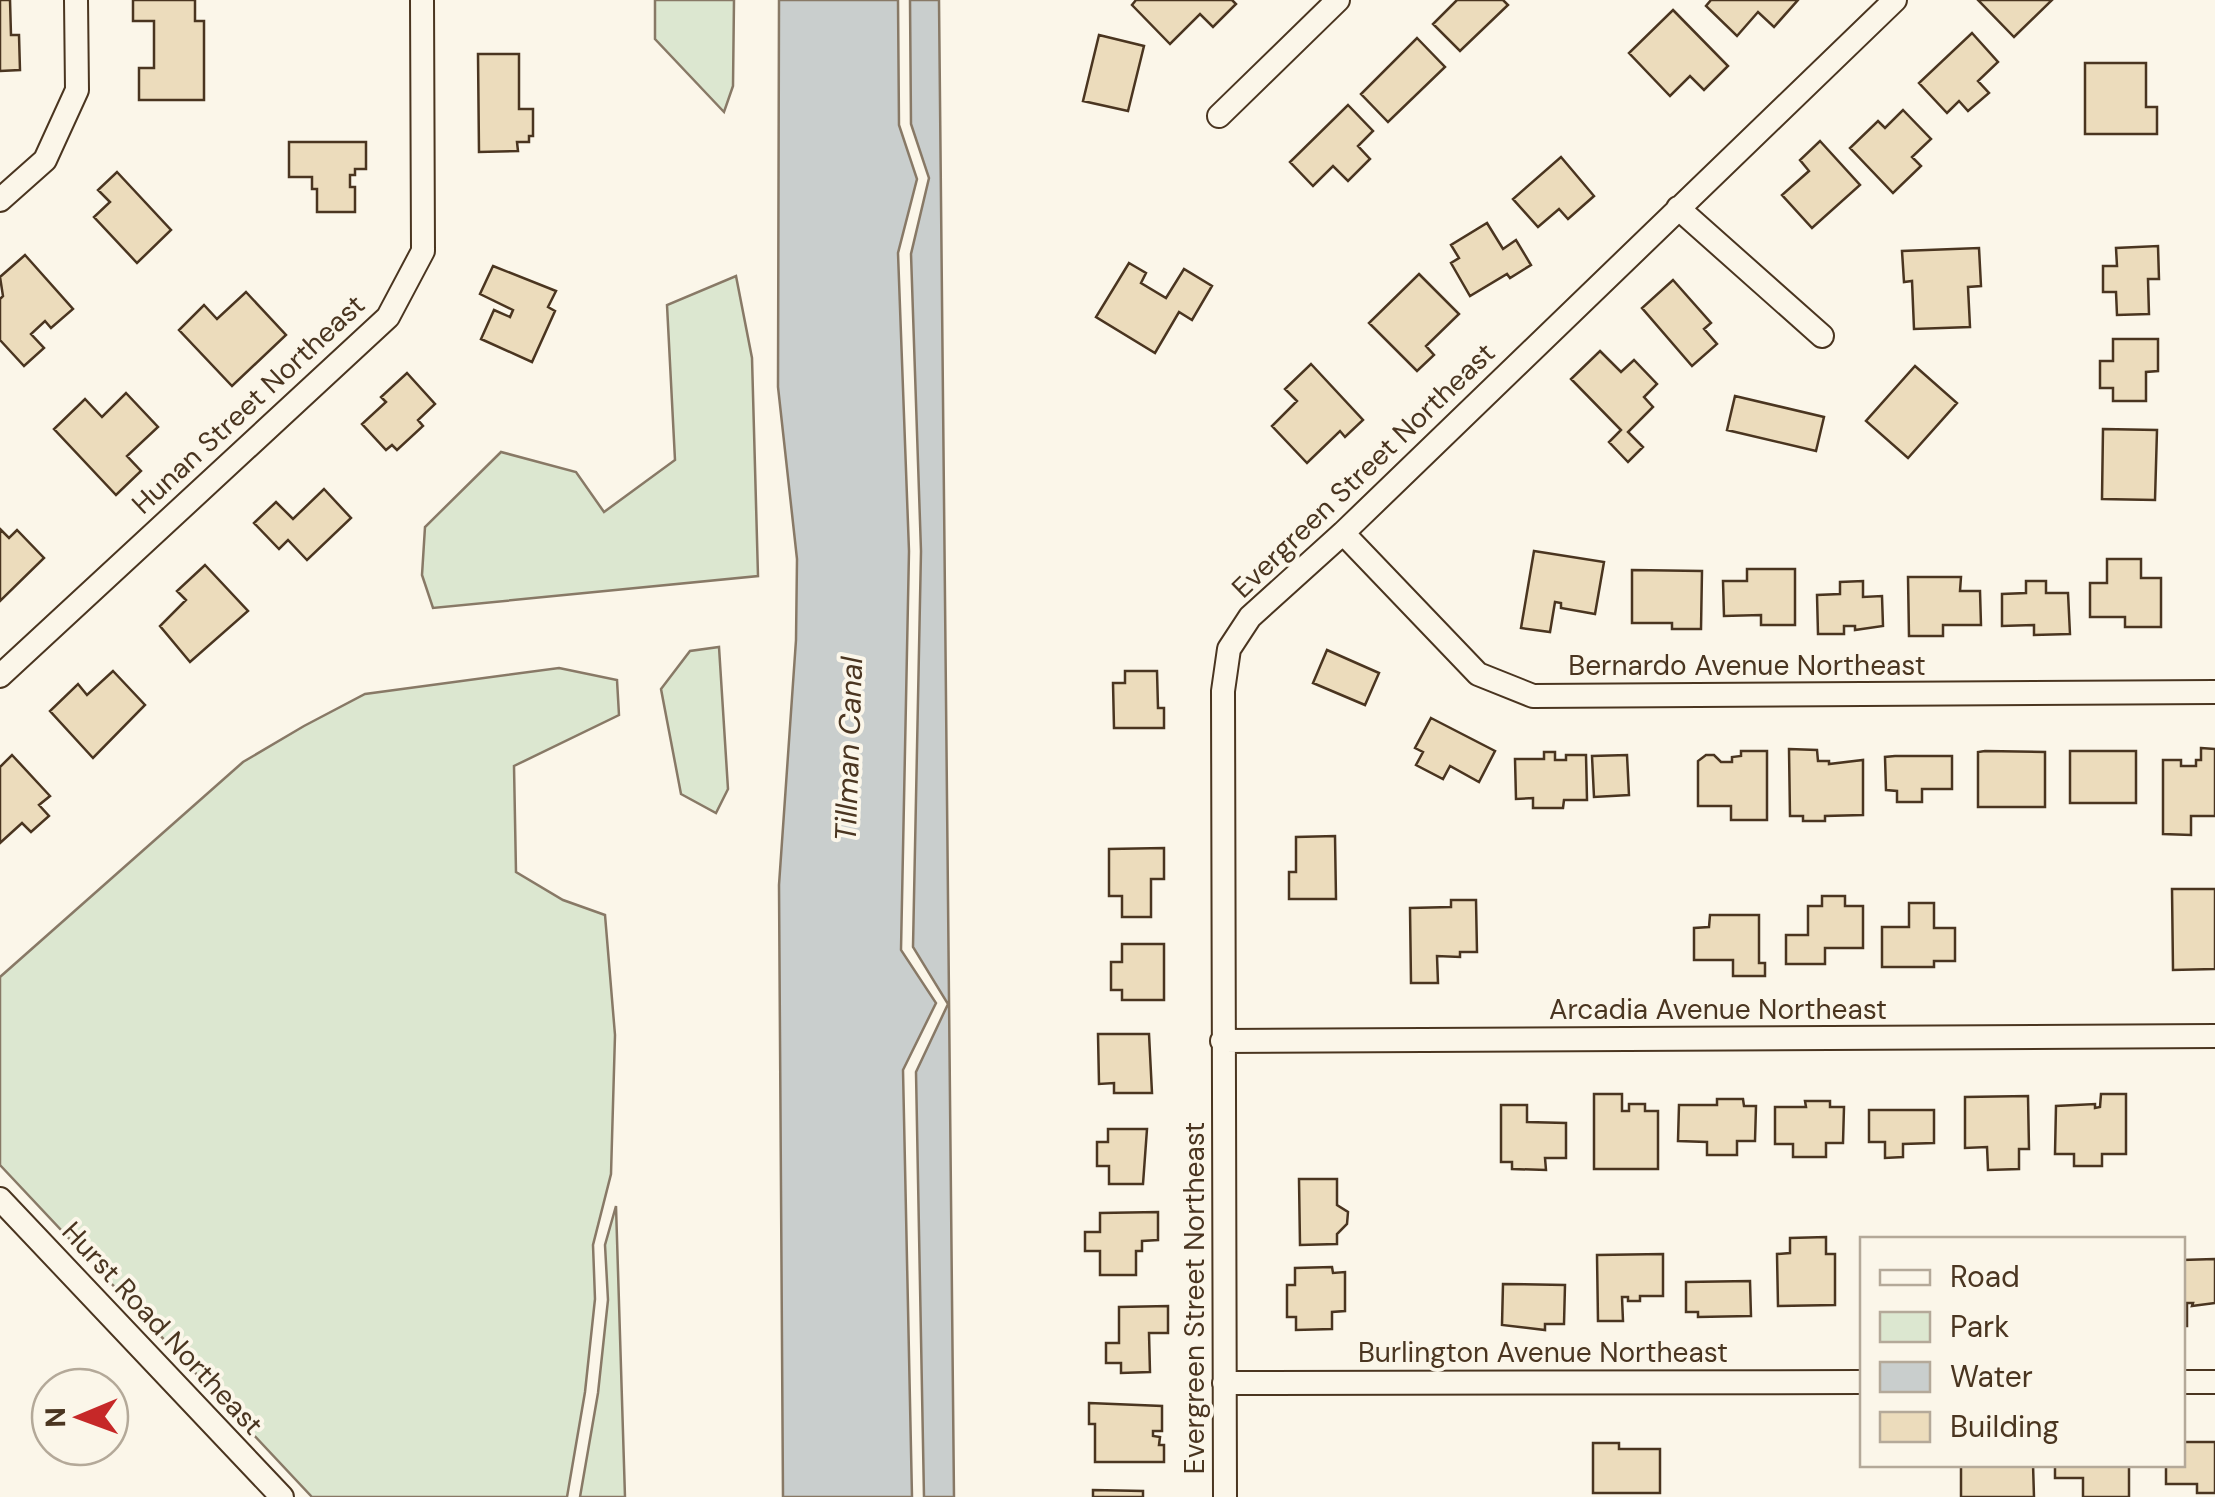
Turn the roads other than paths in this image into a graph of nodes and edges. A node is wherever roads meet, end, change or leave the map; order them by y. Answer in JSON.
{"nodes":[{"id":1,"x":76,"y":0,"type":"edge"},
{"id":2,"x":422,"y":0,"type":"edge"},
{"id":3,"x":1338,"y":0,"type":"edge"},
{"id":4,"x":1895,"y":0,"type":"edge"},
{"id":5,"x":1219,"y":116,"type":"dead end"},
{"id":6,"x":0,"y":200,"type":"edge"},
{"id":7,"x":1678,"y":208,"type":"junction"},
{"id":8,"x":1822,"y":336,"type":"dead end"},
{"id":9,"x":1343,"y":532,"type":"junction"},
{"id":10,"x":0,"y":676,"type":"edge"},
{"id":11,"x":2215,"y":692,"type":"edge"},
{"id":12,"x":2215,"y":1036,"type":"edge"},
{"id":13,"x":1222,"y":1041,"type":"junction"},
{"id":14,"x":3,"y":1209,"type":"edge"},
{"id":15,"x":1860,"y":1382,"type":"edge"},
{"id":16,"x":2185,"y":1382,"type":"edge"},
{"id":17,"x":2215,"y":1382,"type":"edge"},
{"id":18,"x":1224,"y":1383,"type":"junction"},
{"id":19,"x":282,"y":1497,"type":"edge"},
{"id":20,"x":1225,"y":1497,"type":"edge"}],
"edges":[{"from":1,"to":6,"type":"street"},
{"from":2,"to":10,"type":"street","name":"Hunan Street Northeast"},
{"from":3,"to":5,"type":"street"},
{"from":4,"to":7,"type":"street","name":"Evergreen Street Northeast"},
{"from":7,"to":8,"type":"street"},
{"from":7,"to":9,"type":"street","name":"Evergreen Street Northeast"},
{"from":9,"to":11,"type":"street","name":"Bernardo Avenue Northeast"},
{"from":9,"to":13,"type":"street","name":"Evergreen Street Northeast"},
{"from":12,"to":13,"type":"street","name":"Arcadia Avenue Northeast"},
{"from":13,"to":18,"type":"street","name":"Evergreen Street Northeast"},
{"from":14,"to":19,"type":"street","name":"Hurst Road Northeast"},
{"from":15,"to":18,"type":"street","name":"Burlington Avenue Northeast"},
{"from":16,"to":17,"type":"street"},
{"from":18,"to":20,"type":"street","name":"Evergreen Street Northeast"}]}
